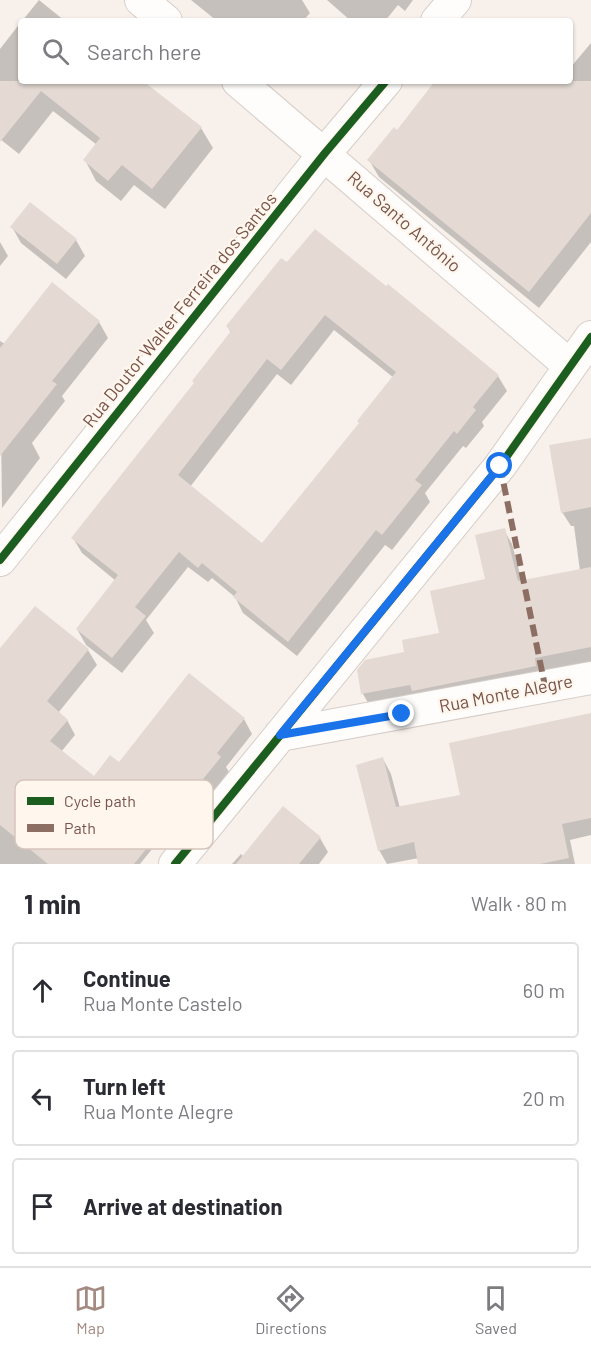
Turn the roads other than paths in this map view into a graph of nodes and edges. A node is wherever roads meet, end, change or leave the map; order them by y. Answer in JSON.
{"nodes":[{"id":1,"x":141,"y":0,"type":"edge"},
{"id":2,"x":455,"y":0,"type":"edge"},
{"id":3,"x":162,"y":18,"type":"edge"},
{"id":4,"x":440,"y":18,"type":"edge"},
{"id":5,"x":242,"y":84,"type":"edge"},
{"id":6,"x":383,"y":84,"type":"edge"},
{"id":7,"x":325,"y":153,"type":"junction"},
{"id":8,"x":591,"y":337,"type":"edge"},
{"id":9,"x":569,"y":365,"type":"junction"},
{"id":10,"x":0,"y":560,"type":"edge"},
{"id":11,"x":591,"y":678,"type":"edge"},
{"id":12,"x":280,"y":735,"type":"junction"},
{"id":13,"x":213,"y":817,"type":"edge"},
{"id":14,"x":187,"y":849,"type":"edge"},
{"id":15,"x":175,"y":864,"type":"edge"}],
"edges":[{"from":1,"to":3,"type":"street"},
{"from":2,"to":4,"type":"street"},
{"from":5,"to":7,"type":"street","name":"Rua Santo Antônio"},
{"from":6,"to":7,"type":"street","name":"Rua Doutor Walter Ferreira dos Santos"},
{"from":7,"to":9,"type":"street","name":"Rua Santo Antônio"},
{"from":7,"to":10,"type":"street","name":"Rua Doutor Walter Ferreira dos Santos"},
{"from":8,"to":9,"type":"street"},
{"from":9,"to":12,"type":"street"},
{"from":11,"to":12,"type":"street","name":"Rua Monte Alegre"},
{"from":12,"to":13,"type":"street"},
{"from":14,"to":15,"type":"street"}]}
